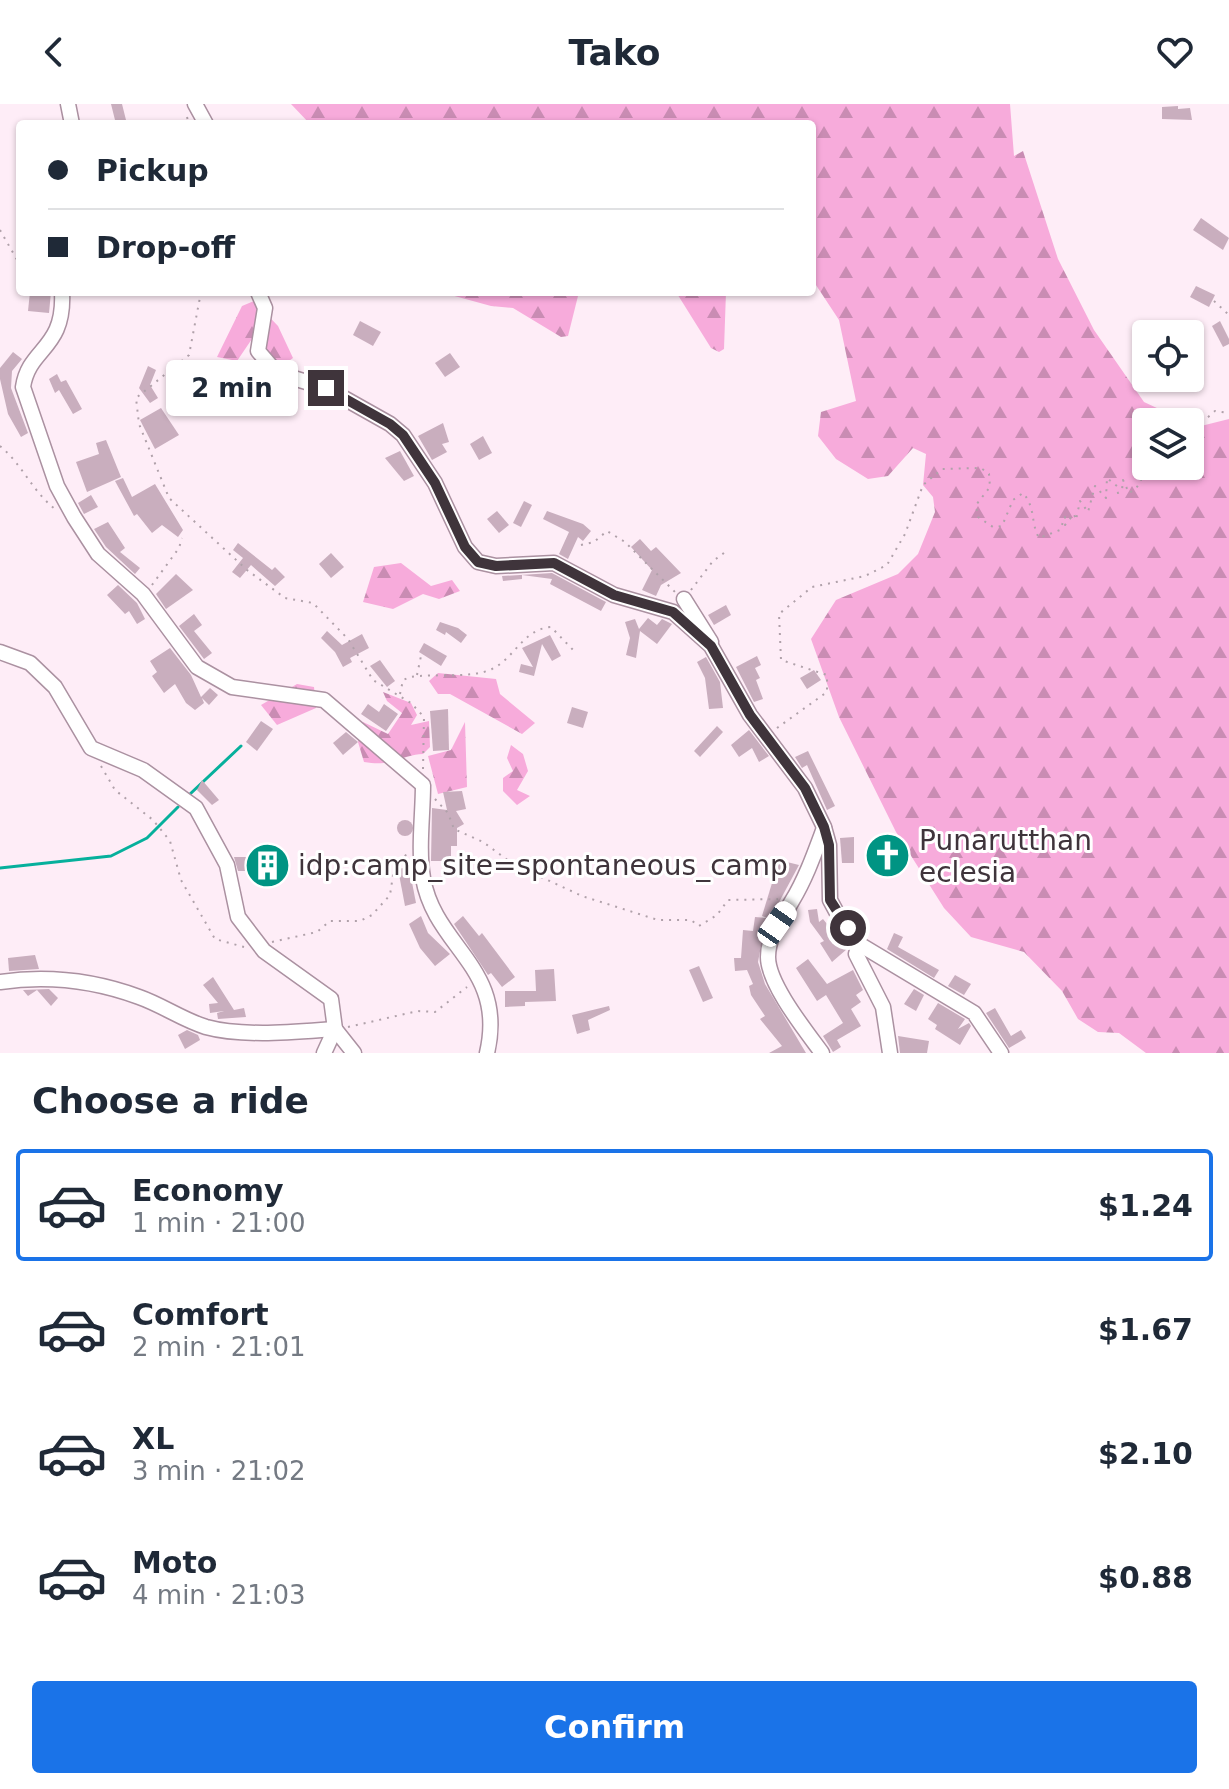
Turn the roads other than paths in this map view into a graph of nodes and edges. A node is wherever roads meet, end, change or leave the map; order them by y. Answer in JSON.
{"nodes":[{"id":1,"x":62,"y":296,"type":"edge"},
{"id":2,"x":260,"y":296,"type":"edge"},
{"id":3,"x":684,"y":599,"type":"road end"},
{"id":4,"x":711,"y":646,"type":"junction"},
{"id":5,"x":0,"y":652,"type":"edge"},
{"id":6,"x":824,"y":827,"type":"junction"},
{"id":7,"x":859,"y":944,"type":"junction"},
{"id":8,"x":0,"y":982,"type":"edge"},
{"id":9,"x":335,"y":1029,"type":"junction"},
{"id":10,"x":324,"y":1053,"type":"edge"},
{"id":11,"x":354,"y":1053,"type":"edge"},
{"id":12,"x":487,"y":1053,"type":"edge"},
{"id":13,"x":822,"y":1053,"type":"edge"},
{"id":14,"x":890,"y":1053,"type":"edge"},
{"id":15,"x":1001,"y":1053,"type":"edge"}],
"edges":[{"from":1,"to":12,"type":"street"},
{"from":2,"to":4,"type":"street"},
{"from":3,"to":4,"type":"street"},
{"from":4,"to":6,"type":"street"},
{"from":5,"to":9,"type":"street"},
{"from":6,"to":7,"type":"street"},
{"from":6,"to":13,"type":"street"},
{"from":7,"to":14,"type":"street"},
{"from":7,"to":15,"type":"street"},
{"from":8,"to":9,"type":"street"},
{"from":9,"to":10,"type":"street"},
{"from":9,"to":11,"type":"street"}]}
